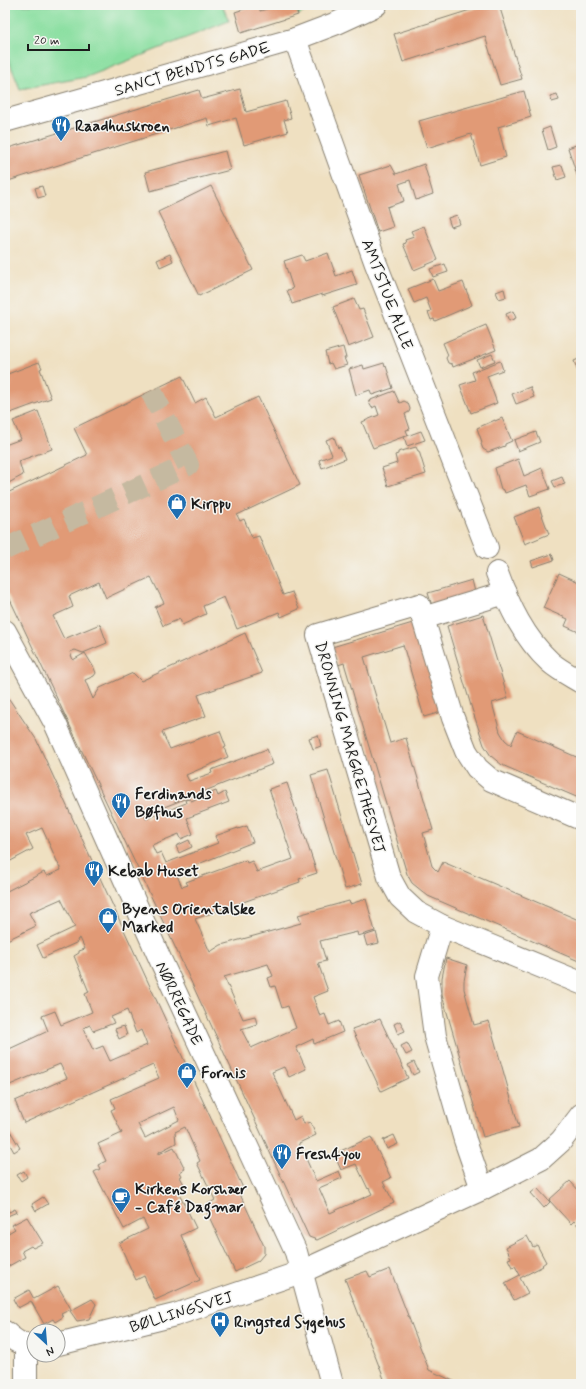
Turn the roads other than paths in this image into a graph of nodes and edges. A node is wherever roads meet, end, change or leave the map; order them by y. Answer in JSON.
{"nodes":[{"id":1,"x":376,"y":5,"type":"edge"},
{"id":2,"x":294,"y":39,"type":"junction"},
{"id":3,"x":5,"y":121,"type":"edge"},
{"id":4,"x":488,"y":548,"type":"dead end"},
{"id":5,"x":497,"y":573,"type":"dead end"},
{"id":6,"x":505,"y":593,"type":"junction"},
{"id":7,"x":423,"y":618,"type":"junction"},
{"id":8,"x":5,"y":631,"type":"edge"},
{"id":9,"x":12,"y":653,"type":"edge"},
{"id":10,"x":581,"y":682,"type":"edge"},
{"id":11,"x":581,"y":818,"type":"edge"},
{"id":12,"x":442,"y":926,"type":"junction"},
{"id":13,"x":581,"y":983,"type":"edge"},
{"id":14,"x":581,"y":1115,"type":"edge"},
{"id":15,"x":482,"y":1189,"type":"junction"},
{"id":16,"x":301,"y":1272,"type":"junction"},
{"id":17,"x":5,"y":1332,"type":"edge"},
{"id":18,"x":66,"y":1342,"type":"edge"},
{"id":19,"x":26,"y":1345,"type":"edge"},
{"id":20,"x":28,"y":1363,"type":"edge"},
{"id":21,"x":26,"y":1384,"type":"edge"},
{"id":22,"x":332,"y":1384,"type":"edge"}],
"edges":[{"from":1,"to":2,"type":"street","name":"SANCT BENDTS GADE"},
{"from":2,"to":3,"type":"street","name":"SANCT BENDTS GADE"},
{"from":2,"to":4,"type":"street","name":"AMTSTUE ALLE"},
{"from":5,"to":6,"type":"street"},
{"from":6,"to":7,"type":"street"},
{"from":6,"to":10,"type":"street"},
{"from":7,"to":11,"type":"street","name":"DRONNING MARGRETHESVEJ"},
{"from":7,"to":12,"type":"street","name":"DRONNING MARGRETHESVEJ"},
{"from":8,"to":9,"type":"street","name":"NØRREGADE"},
{"from":9,"to":16,"type":"street","name":"NØRREGADE"},
{"from":12,"to":13,"type":"street","name":"DRONNING MARGRETHESVEJ"},
{"from":12,"to":15,"type":"street"},
{"from":14,"to":15,"type":"street"},
{"from":15,"to":16,"type":"street"},
{"from":16,"to":18,"type":"street","name":"BØLLINGSVEJ"},
{"from":16,"to":22,"type":"street","name":"NØRREGADE"},
{"from":17,"to":19,"type":"street"},
{"from":20,"to":21,"type":"street"}]}
